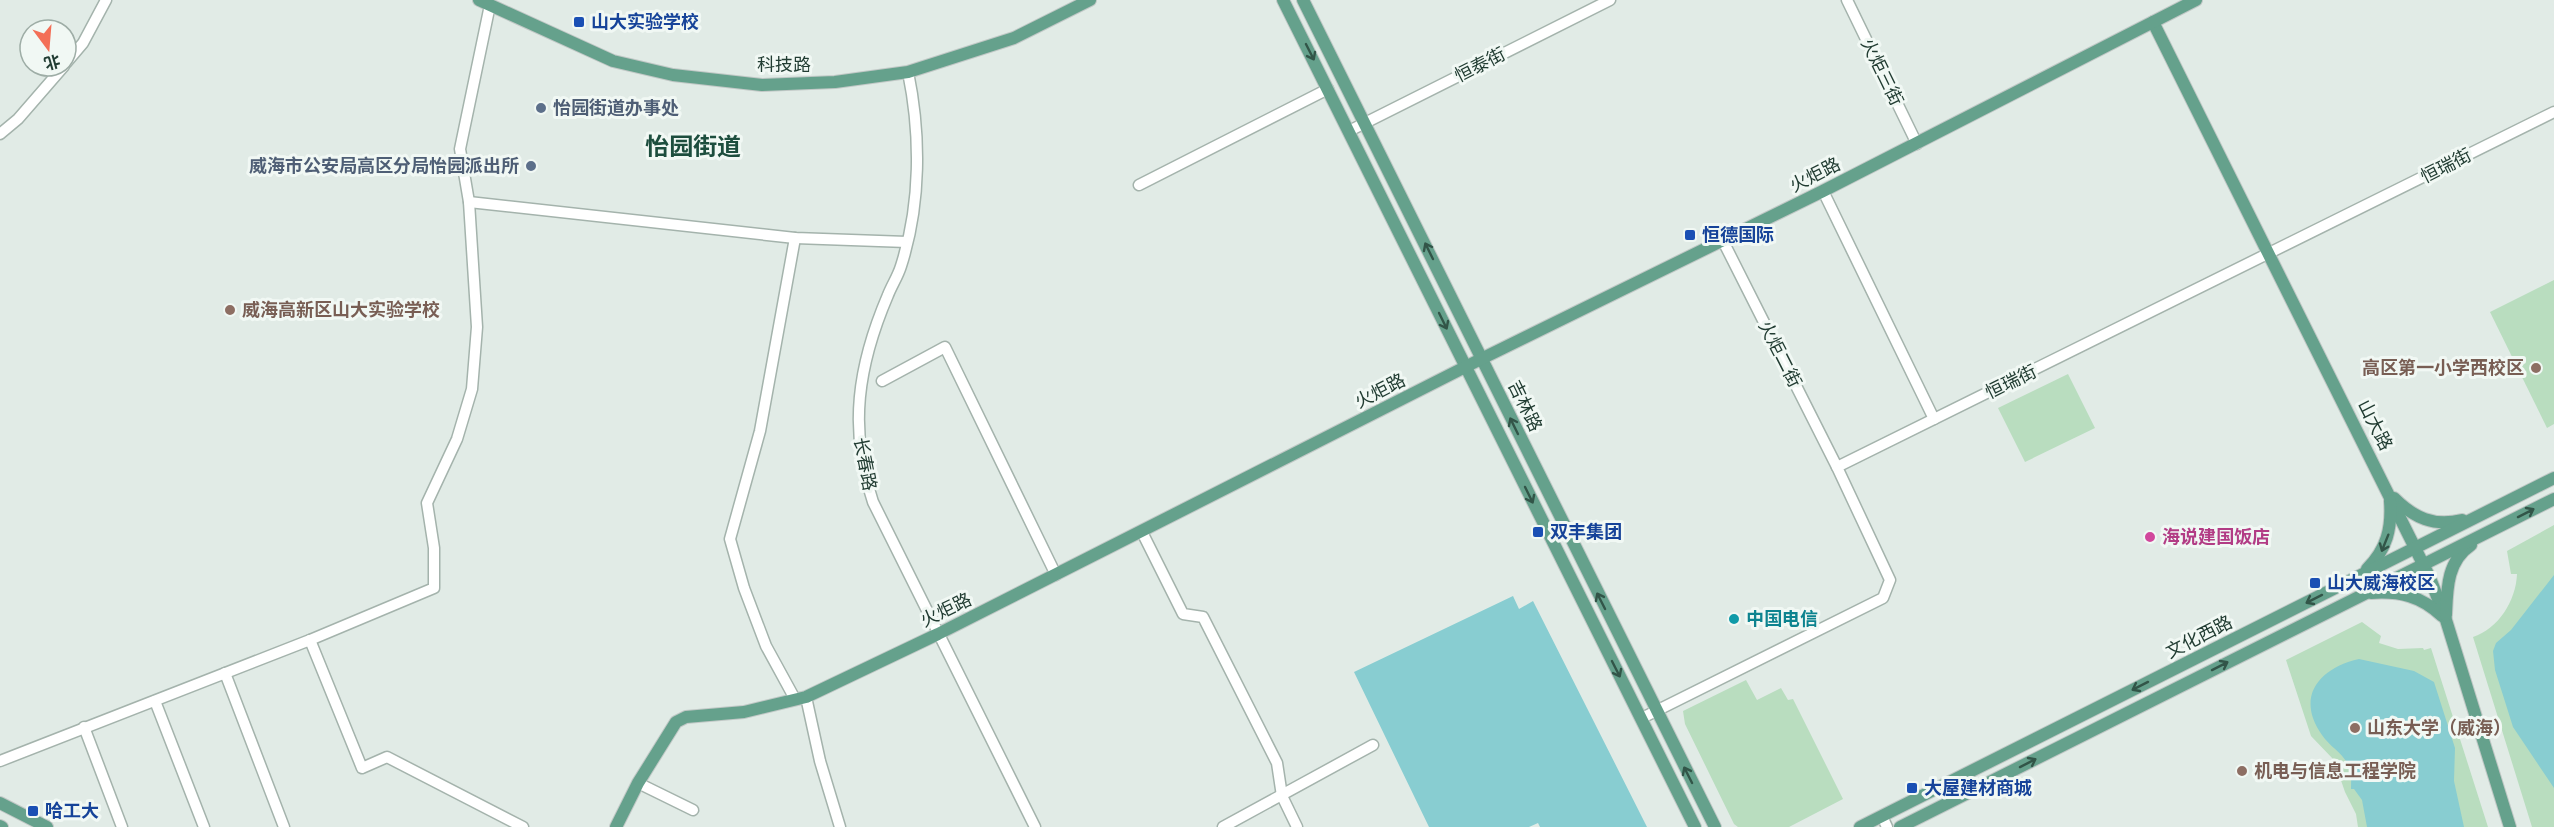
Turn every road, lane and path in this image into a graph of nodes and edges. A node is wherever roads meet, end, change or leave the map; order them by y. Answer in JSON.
{"nodes":[{"id":1,"x":106,"y":0,"type":"edge"},
{"id":2,"x":1090,"y":0,"type":"edge"},
{"id":3,"x":1283,"y":0,"type":"edge"},
{"id":4,"x":1303,"y":0,"type":"edge"},
{"id":5,"x":1610,"y":0,"type":"edge"},
{"id":6,"x":1847,"y":0,"type":"edge"},
{"id":7,"x":2196,"y":0,"type":"edge"},
{"id":8,"x":485,"y":3,"type":"edge"},
{"id":9,"x":2153,"y":22,"type":"junction"},
{"id":10,"x":78,"y":49,"type":"edge"},
{"id":11,"x":908,"y":72,"type":"junction"},
{"id":12,"x":54,"y":78,"type":"edge"},
{"id":13,"x":1328,"y":89,"type":"junction"},
{"id":14,"x":2554,"y":112,"type":"edge"},
{"id":15,"x":1366,"y":122,"type":"junction"},
{"id":16,"x":1349,"y":131,"type":"junction"},
{"id":17,"x":0,"y":134,"type":"edge"},
{"id":18,"x":1917,"y":144,"type":"junction"},
{"id":19,"x":1139,"y":184,"type":"dead end"},
{"id":20,"x":1823,"y":191,"type":"junction"},
{"id":21,"x":469,"y":202,"type":"junction"},
{"id":22,"x":795,"y":238,"type":"junction"},
{"id":23,"x":907,"y":242,"type":"junction"},
{"id":24,"x":1723,"y":242,"type":"junction"},
{"id":25,"x":2269,"y":254,"type":"junction"},
{"id":26,"x":1481,"y":359,"type":"junction"},
{"id":27,"x":1466,"y":367,"type":"junction"},
{"id":28,"x":882,"y":381,"type":"dead end"},
{"id":29,"x":1934,"y":419,"type":"junction"},
{"id":30,"x":1837,"y":467,"type":"junction"},
{"id":31,"x":2554,"y":478,"type":"edge"},
{"id":32,"x":2389,"y":493,"type":"junction"},
{"id":33,"x":2554,"y":499,"type":"edge"},
{"id":34,"x":2487,"y":512,"type":"junction"},
{"id":35,"x":2492,"y":529,"type":"junction"},
{"id":36,"x":1142,"y":532,"type":"junction"},
{"id":37,"x":2416,"y":548,"type":"junction"},
{"id":38,"x":2423,"y":564,"type":"junction"},
{"id":39,"x":1056,"y":575,"type":"junction"},
{"id":40,"x":2352,"y":580,"type":"junction"},
{"id":41,"x":2363,"y":594,"type":"junction"},
{"id":42,"x":2446,"y":620,"type":"junction"},
{"id":43,"x":938,"y":634,"type":"junction"},
{"id":44,"x":310,"y":640,"type":"junction"},
{"id":45,"x":225,"y":674,"type":"junction"},
{"id":46,"x":801,"y":698,"type":"junction"},
{"id":47,"x":155,"y":701,"type":"junction"},
{"id":48,"x":1656,"y":711,"type":"junction"},
{"id":49,"x":1642,"y":718,"type":"junction"},
{"id":50,"x":84,"y":727,"type":"junction"},
{"id":51,"x":1373,"y":745,"type":"dead end"},
{"id":52,"x":0,"y":760,"type":"edge"},
{"id":53,"x":638,"y":783,"type":"junction"},
{"id":54,"x":1282,"y":796,"type":"junction"},
{"id":55,"x":0,"y":803,"type":"edge"},
{"id":56,"x":693,"y":810,"type":"dead end"},
{"id":57,"x":1885,"y":821,"type":"edge"},
{"id":58,"x":32,"y":823,"type":"edge"},
{"id":59,"x":47,"y":827,"type":"edge"},
{"id":60,"x":122,"y":827,"type":"edge"},
{"id":61,"x":204,"y":827,"type":"edge"},
{"id":62,"x":284,"y":827,"type":"edge"},
{"id":63,"x":523,"y":827,"type":"edge"},
{"id":64,"x":616,"y":827,"type":"edge"},
{"id":65,"x":840,"y":827,"type":"edge"},
{"id":66,"x":1035,"y":827,"type":"edge"},
{"id":67,"x":1223,"y":827,"type":"edge"},
{"id":68,"x":1296,"y":827,"type":"edge"},
{"id":69,"x":1695,"y":827,"type":"edge"},
{"id":70,"x":1715,"y":827,"type":"edge"},
{"id":71,"x":1860,"y":827,"type":"edge"},
{"id":72,"x":1900,"y":827,"type":"edge"},
{"id":73,"x":2510,"y":827,"type":"edge"}],
"edges":[{"from":1,"to":10,"type":"street"},
{"from":2,"to":11,"type":"main road","name":"科技路"},
{"from":3,"to":13,"type":"main road","name":"吉林路","one_way":true},
{"from":4,"to":15,"type":"main road","name":"吉林路"},
{"from":5,"to":15,"type":"street","name":"恒泰街"},
{"from":6,"to":18,"type":"street","name":"火炬三街"},
{"from":7,"to":9,"type":"main road","name":"火炬路"},
{"from":8,"to":11,"type":"main road","name":"科技路"},
{"from":8,"to":21,"type":"street"},
{"from":9,"to":18,"type":"main road","name":"火炬路"},
{"from":9,"to":25,"type":"main road","name":"山大路"},
{"from":11,"to":23,"type":"street","name":"长春路"},
{"from":12,"to":17,"type":"street"},
{"from":13,"to":16,"type":"main road","name":"吉林路"},
{"from":13,"to":19,"type":"street"},
{"from":14,"to":25,"type":"street","name":"恒瑞街"},
{"from":15,"to":16,"type":"street","name":"恒泰街"},
{"from":26,"to":15,"type":"main road","name":"吉林路","one_way":true},
{"from":16,"to":27,"type":"main road","name":"吉林路","one_way":true},
{"from":18,"to":20,"type":"main road","name":"火炬路"},
{"from":20,"to":24,"type":"main road","name":"火炬路"},
{"from":20,"to":29,"type":"street"},
{"from":21,"to":22,"type":"street"},
{"from":21,"to":44,"type":"street"},
{"from":22,"to":23,"type":"street"},
{"from":22,"to":46,"type":"street"},
{"from":23,"to":43,"type":"street","name":"长春路"},
{"from":24,"to":26,"type":"main road","name":"火炬路"},
{"from":24,"to":30,"type":"street","name":"火炬二街"},
{"from":25,"to":29,"type":"street","name":"恒瑞街"},
{"from":25,"to":32,"type":"main road","name":"山大路"},
{"from":26,"to":27,"type":"main road","name":"火炬路"},
{"from":48,"to":26,"type":"main road","name":"吉林路","one_way":true},
{"from":27,"to":36,"type":"main road","name":"火炬路"},
{"from":27,"to":49,"type":"main road","name":"吉林路","one_way":true},
{"from":28,"to":39,"type":"street"},
{"from":29,"to":30,"type":"street","name":"恒瑞街"},
{"from":30,"to":48,"type":"street"},
{"from":31,"to":34,"type":"main road","name":"文化西路"},
{"from":32,"to":34,"type":"main road"},
{"from":32,"to":37,"type":"main road","name":"山大路"},
{"from":32,"to":40,"type":"main road","one_way":true},
{"from":35,"to":33,"type":"main road","name":"文化西路","one_way":true},
{"from":34,"to":37,"type":"main road","name":"文化西路"},
{"from":35,"to":38,"type":"main road","name":"文化西路"},
{"from":35,"to":42,"type":"main road"},
{"from":36,"to":39,"type":"main road","name":"火炬路"},
{"from":36,"to":54,"type":"street"},
{"from":37,"to":38,"type":"main road","name":"山大路"},
{"from":37,"to":40,"type":"main road","name":"文化西路"},
{"from":38,"to":41,"type":"main road","name":"文化西路"},
{"from":38,"to":42,"type":"main road","name":"山大路"},
{"from":39,"to":43,"type":"main road","name":"火炬路"},
{"from":40,"to":57,"type":"main road","name":"文化西路","one_way":true},
{"from":41,"to":42,"type":"main road"},
{"from":72,"to":41,"type":"main road","name":"文化西路","one_way":true},
{"from":42,"to":73,"type":"main road","name":"山大路"},
{"from":43,"to":46,"type":"main road","name":"火炬路"},
{"from":43,"to":66,"type":"street","name":"长春路"},
{"from":44,"to":45,"type":"street"},
{"from":44,"to":63,"type":"street"},
{"from":45,"to":47,"type":"street"},
{"from":45,"to":62,"type":"street"},
{"from":46,"to":53,"type":"main road","name":"火炬路"},
{"from":46,"to":65,"type":"street"},
{"from":47,"to":50,"type":"street"},
{"from":47,"to":61,"type":"street"},
{"from":48,"to":49,"type":"street"},
{"from":70,"to":48,"type":"main road","name":"吉林路","one_way":true},
{"from":49,"to":69,"type":"main road","name":"吉林路"},
{"from":50,"to":52,"type":"street"},
{"from":50,"to":60,"type":"street"},
{"from":51,"to":54,"type":"street"},
{"from":53,"to":56,"type":"street"},
{"from":53,"to":64,"type":"main road","name":"火炬路"},
{"from":54,"to":67,"type":"street"},
{"from":54,"to":68,"type":"street"},
{"from":55,"to":58,"type":"main road"},
{"from":57,"to":71,"type":"main road","name":"文化西路"},
{"from":58,"to":59,"type":"main road"}]}
